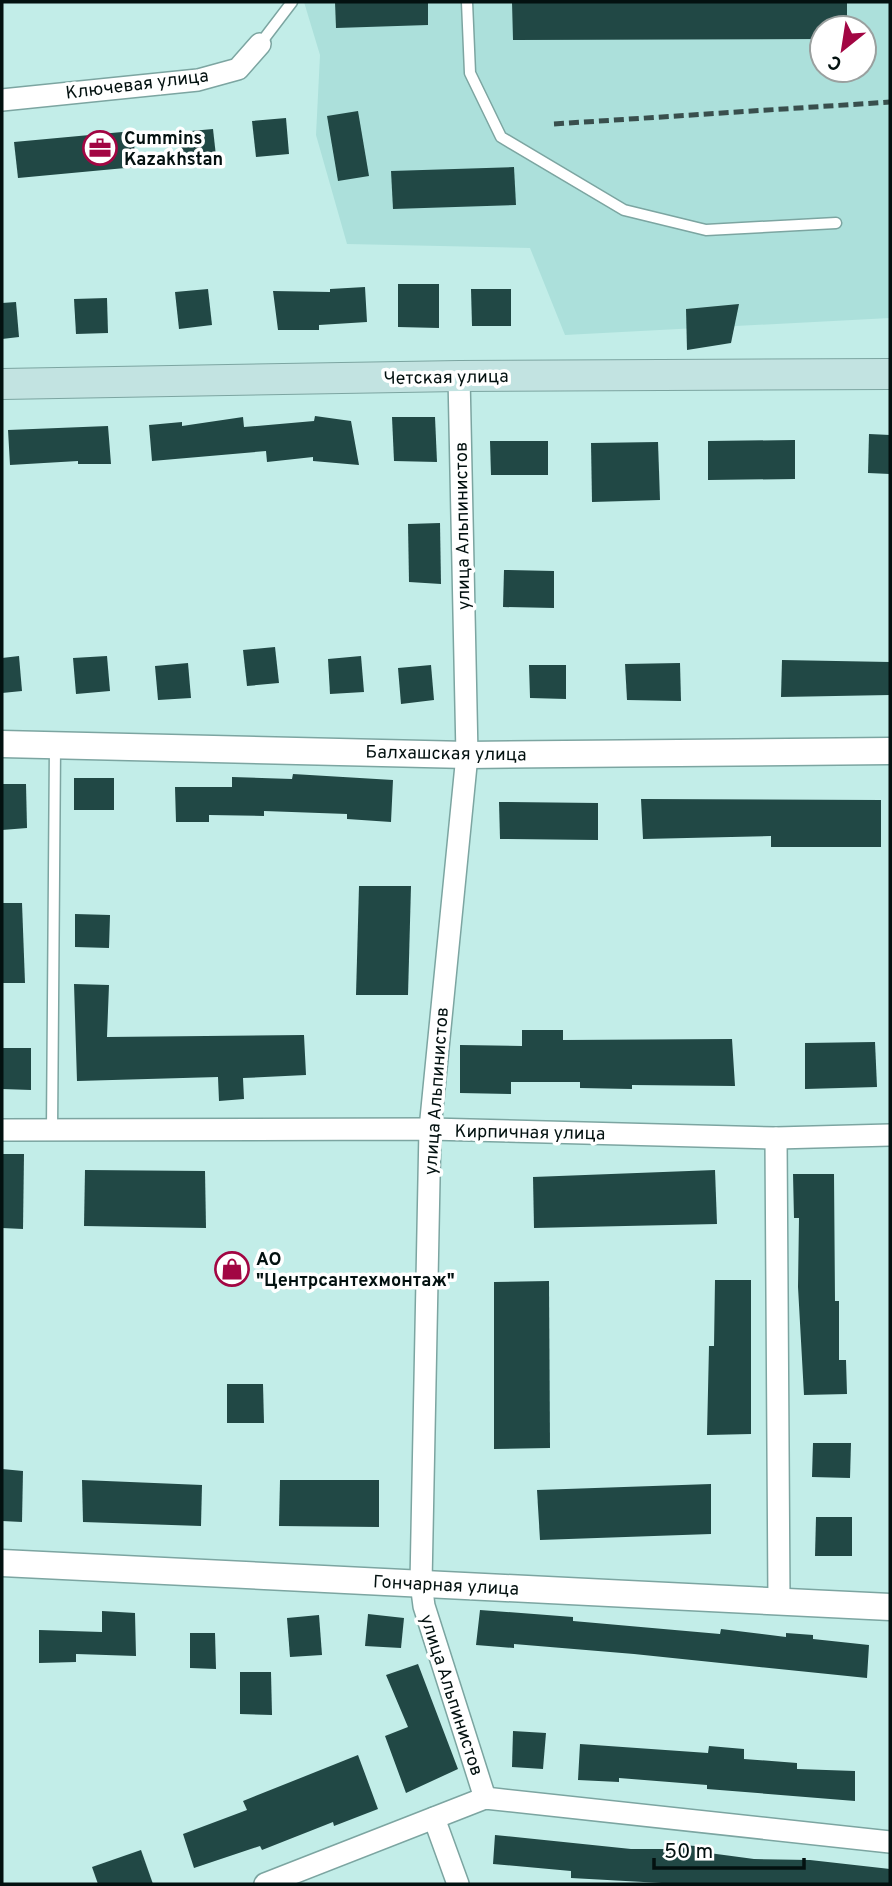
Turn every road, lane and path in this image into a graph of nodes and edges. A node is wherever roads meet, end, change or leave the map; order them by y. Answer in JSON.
{"nodes":[{"id":1,"x":292,"y":2,"type":"edge"},
{"id":2,"x":467,"y":2,"type":"edge"},
{"id":3,"x":260,"y":44,"type":"joint"},
{"id":4,"x":2,"y":100,"type":"edge"},
{"id":5,"x":836,"y":222,"type":"dead end"},
{"id":6,"x":890,"y":374,"type":"edge"},
{"id":7,"x":459,"y":376,"type":"junction"},
{"id":8,"x":2,"y":384,"type":"edge"},
{"id":9,"x":2,"y":744,"type":"edge"},
{"id":10,"x":55,"y":744,"type":"junction"},
{"id":11,"x":890,"y":751,"type":"edge"},
{"id":12,"x":467,"y":755,"type":"junction"},
{"id":13,"x":430,"y":1129,"type":"junction"},
{"id":14,"x":2,"y":1130,"type":"edge"},
{"id":15,"x":52,"y":1131,"type":"junction"},
{"id":16,"x":890,"y":1135,"type":"edge"},
{"id":17,"x":776,"y":1138,"type":"junction"},
{"id":18,"x":2,"y":1563,"type":"edge"},
{"id":19,"x":421,"y":1583,"type":"junction"},
{"id":20,"x":779,"y":1602,"type":"junction"},
{"id":21,"x":890,"y":1607,"type":"edge"},
{"id":22,"x":485,"y":1798,"type":"junction"},
{"id":23,"x":433,"y":1818,"type":"junction"},
{"id":24,"x":890,"y":1842,"type":"edge"},
{"id":25,"x":265,"y":1884,"type":"edge"},
{"id":26,"x":458,"y":1884,"type":"edge"}],
"edges":[{"from":1,"to":3,"type":"lane"},
{"from":2,"to":5,"type":"lane"},
{"from":3,"to":4,"type":"street","name":"Ключевая улица"},
{"from":6,"to":7,"type":"main road","name":"Четская улица"},
{"from":7,"to":8,"type":"main road","name":"Четская улица"},
{"from":7,"to":12,"type":"street","name":"улица Альпинистов"},
{"from":9,"to":10,"type":"street","name":"Балхашская улица"},
{"from":10,"to":12,"type":"street","name":"Балхашская улица"},
{"from":10,"to":15,"type":"lane"},
{"from":11,"to":12,"type":"street","name":"Балхашская улица"},
{"from":12,"to":13,"type":"street","name":"улица Альпинистов"},
{"from":13,"to":15,"type":"street","name":"Кирпичная улица"},
{"from":13,"to":17,"type":"street","name":"Кирпичная улица"},
{"from":13,"to":19,"type":"street","name":"улица Альпинистов"},
{"from":14,"to":15,"type":"street","name":"Кирпичная улица"},
{"from":16,"to":17,"type":"street","name":"Кирпичная улица"},
{"from":17,"to":20,"type":"street"},
{"from":18,"to":19,"type":"street","name":"Гончарная улица"},
{"from":19,"to":20,"type":"street","name":"Гончарная улица"},
{"from":19,"to":22,"type":"street","name":"улица Альпинистов"},
{"from":20,"to":21,"type":"street","name":"Гончарная улица"},
{"from":22,"to":23,"type":"street"},
{"from":22,"to":24,"type":"street"},
{"from":23,"to":25,"type":"street"},
{"from":23,"to":26,"type":"street"}]}
